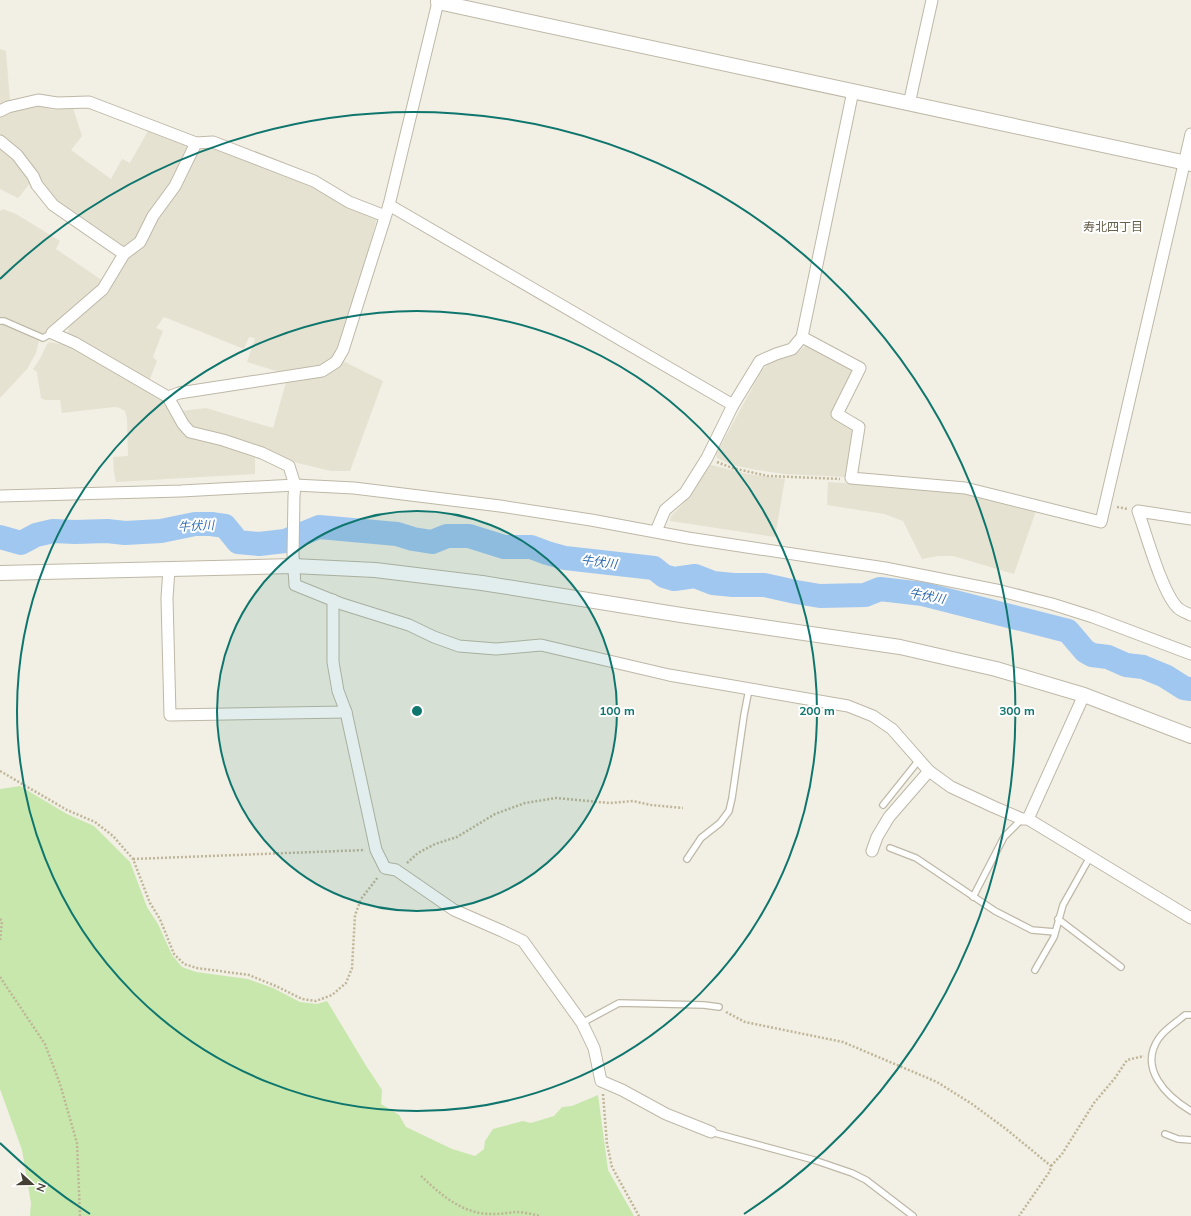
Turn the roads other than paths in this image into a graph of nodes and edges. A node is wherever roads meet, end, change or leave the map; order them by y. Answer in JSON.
{"nodes":[{"id":1,"x":932,"y":0,"type":"edge"},
{"id":2,"x":438,"y":1,"type":"edge"},
{"id":3,"x":853,"y":91,"type":"junction"},
{"id":4,"x":909,"y":104,"type":"junction"},
{"id":5,"x":0,"y":111,"type":"edge"},
{"id":6,"x":1191,"y":134,"type":"edge"},
{"id":7,"x":0,"y":141,"type":"edge"},
{"id":8,"x":196,"y":143,"type":"junction"},
{"id":9,"x":1188,"y":163,"type":"edge"},
{"id":10,"x":389,"y":205,"type":"junction"},
{"id":11,"x":385,"y":216,"type":"junction"},
{"id":12,"x":124,"y":254,"type":"junction"},
{"id":13,"x":0,"y":321,"type":"edge"},
{"id":14,"x":52,"y":333,"type":"junction"},
{"id":15,"x":802,"y":337,"type":"junction"},
{"id":16,"x":168,"y":397,"type":"junction"},
{"id":17,"x":733,"y":405,"type":"junction"},
{"id":18,"x":295,"y":485,"type":"junction"},
{"id":19,"x":0,"y":496,"type":"edge"},
{"id":20,"x":1191,"y":519,"type":"edge"},
{"id":21,"x":656,"y":531,"type":"junction"},
{"id":22,"x":293,"y":561,"type":"junction"},
{"id":23,"x":169,"y":569,"type":"junction"},
{"id":24,"x":0,"y":573,"type":"edge"},
{"id":25,"x":334,"y":600,"type":"junction"},
{"id":26,"x":1191,"y":616,"type":"edge"},
{"id":27,"x":1191,"y":654,"type":"edge"},
{"id":28,"x":749,"y":689,"type":"junction"},
{"id":29,"x":1084,"y":695,"type":"junction"},
{"id":30,"x":346,"y":712,"type":"junction"},
{"id":31,"x":1191,"y":736,"type":"edge"},
{"id":32,"x":920,"y":760,"type":"junction"},
{"id":33,"x":929,"y":771,"type":"junction"},
{"id":34,"x":883,"y":805,"type":"dead end"},
{"id":35,"x":1025,"y":819,"type":"junction"},
{"id":36,"x":890,"y":848,"type":"dead end"},
{"id":37,"x":872,"y":851,"type":"dead end"},
{"id":38,"x":1090,"y":857,"type":"junction"},
{"id":39,"x":687,"y":859,"type":"dead end"},
{"id":40,"x":973,"y":897,"type":"junction"},
{"id":41,"x":1191,"y":918,"type":"edge"},
{"id":42,"x":1058,"y":919,"type":"junction"},
{"id":43,"x":1055,"y":932,"type":"junction"},
{"id":44,"x":1121,"y":967,"type":"dead end"},
{"id":45,"x":1035,"y":970,"type":"dead end"},
{"id":46,"x":719,"y":1007,"type":"road end"},
{"id":47,"x":1191,"y":1015,"type":"edge"},
{"id":48,"x":582,"y":1023,"type":"junction"},
{"id":49,"x":1191,"y":1111,"type":"edge"},
{"id":50,"x":711,"y":1132,"type":"joint"},
{"id":51,"x":1165,"y":1134,"type":"dead end"},
{"id":52,"x":1191,"y":1140,"type":"edge"},
{"id":53,"x":913,"y":1216,"type":"edge"}],
"edges":[{"from":1,"to":4,"type":"street"},
{"from":2,"to":3,"type":"street"},
{"from":2,"to":10,"type":"street"},
{"from":3,"to":4,"type":"street"},
{"from":3,"to":15,"type":"street"},
{"from":4,"to":9,"type":"street"},
{"from":5,"to":8,"type":"street"},
{"from":6,"to":9,"type":"street"},
{"from":7,"to":12,"type":"street"},
{"from":8,"to":11,"type":"street"},
{"from":8,"to":12,"type":"street"},
{"from":9,"to":15,"type":"street"},
{"from":10,"to":11,"type":"street"},
{"from":10,"to":17,"type":"street"},
{"from":11,"to":16,"type":"street"},
{"from":12,"to":14,"type":"street"},
{"from":13,"to":14,"type":"lane"},
{"from":14,"to":16,"type":"street"},
{"from":15,"to":17,"type":"street"},
{"from":16,"to":18,"type":"street"},
{"from":17,"to":21,"type":"street"},
{"from":18,"to":19,"type":"street"},
{"from":18,"to":21,"type":"street"},
{"from":18,"to":22,"type":"street"},
{"from":20,"to":26,"type":"street"},
{"from":21,"to":27,"type":"street"},
{"from":22,"to":23,"type":"street"},
{"from":22,"to":25,"type":"street"},
{"from":22,"to":29,"type":"street"},
{"from":23,"to":24,"type":"street"},
{"from":23,"to":30,"type":"street"},
{"from":25,"to":28,"type":"street"},
{"from":25,"to":30,"type":"street"},
{"from":28,"to":32,"type":"street"},
{"from":28,"to":39,"type":"lane"},
{"from":29,"to":31,"type":"street"},
{"from":29,"to":35,"type":"street"},
{"from":30,"to":48,"type":"street"},
{"from":32,"to":33,"type":"street"},
{"from":32,"to":34,"type":"lane"},
{"from":33,"to":35,"type":"street"},
{"from":33,"to":37,"type":"street"},
{"from":35,"to":38,"type":"street"},
{"from":35,"to":40,"type":"lane"},
{"from":36,"to":40,"type":"lane"},
{"from":38,"to":41,"type":"street"},
{"from":38,"to":42,"type":"lane"},
{"from":40,"to":43,"type":"lane"},
{"from":42,"to":43,"type":"lane"},
{"from":42,"to":44,"type":"lane"},
{"from":43,"to":45,"type":"lane"},
{"from":46,"to":48,"type":"lane"},
{"from":47,"to":49,"type":"lane"},
{"from":48,"to":50,"type":"street"},
{"from":50,"to":53,"type":"lane"},
{"from":51,"to":52,"type":"lane"}]}
